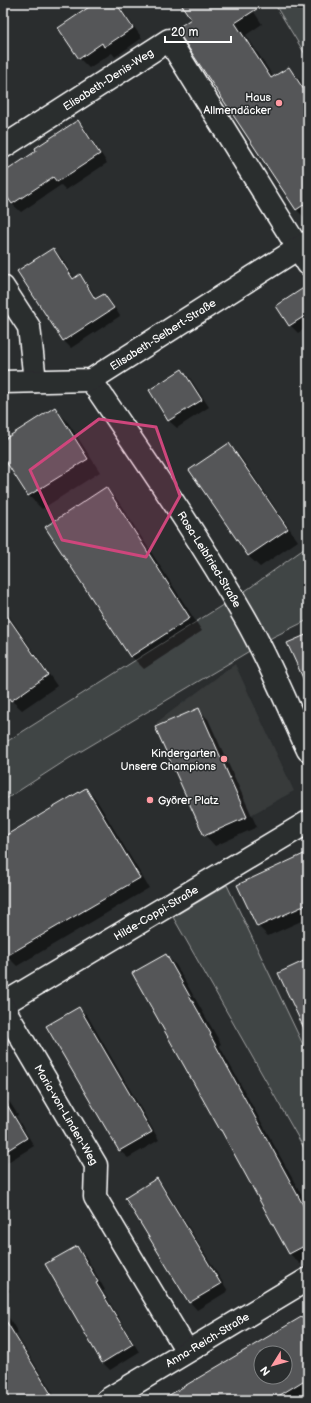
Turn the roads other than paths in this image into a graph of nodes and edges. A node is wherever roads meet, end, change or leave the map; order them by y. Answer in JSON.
{"nodes":[{"id":1,"x":3,"y":147,"type":"edge"},
{"id":2,"x":305,"y":252,"type":"edge"},
{"id":3,"x":3,"y":287,"type":"edge"},
{"id":4,"x":91,"y":380,"type":"junction"},
{"id":5,"x":35,"y":381,"type":"junction"},
{"id":6,"x":3,"y":382,"type":"edge"},
{"id":7,"x":308,"y":750,"type":"edge"},
{"id":8,"x":308,"y":822,"type":"edge"},
{"id":9,"x":3,"y":1005,"type":"edge"},
{"id":10,"x":308,"y":1279,"type":"edge"},
{"id":11,"x":187,"y":1351,"type":"junction"},
{"id":12,"x":107,"y":1400,"type":"edge"}],
"edges":[{"from":1,"to":2,"type":"street","name":"Elisabeth-Denis-Weg"},
{"from":2,"to":4,"type":"street","name":"Elisabeth-Selbert-Straße"},
{"from":3,"to":5,"type":"street"},
{"from":4,"to":5,"type":"street"},
{"from":4,"to":7,"type":"street","name":"Rosa-Leibfried-Straße"},
{"from":5,"to":6,"type":"street"},
{"from":8,"to":9,"type":"street","name":"Hilde-Coppi-Straße"},
{"from":9,"to":11,"type":"street","name":"Maria-von-Linden-Weg"},
{"from":10,"to":11,"type":"street","name":"Anna-Reich-Straße"},
{"from":11,"to":12,"type":"street","name":"Anna-Reich-Straße"}]}
